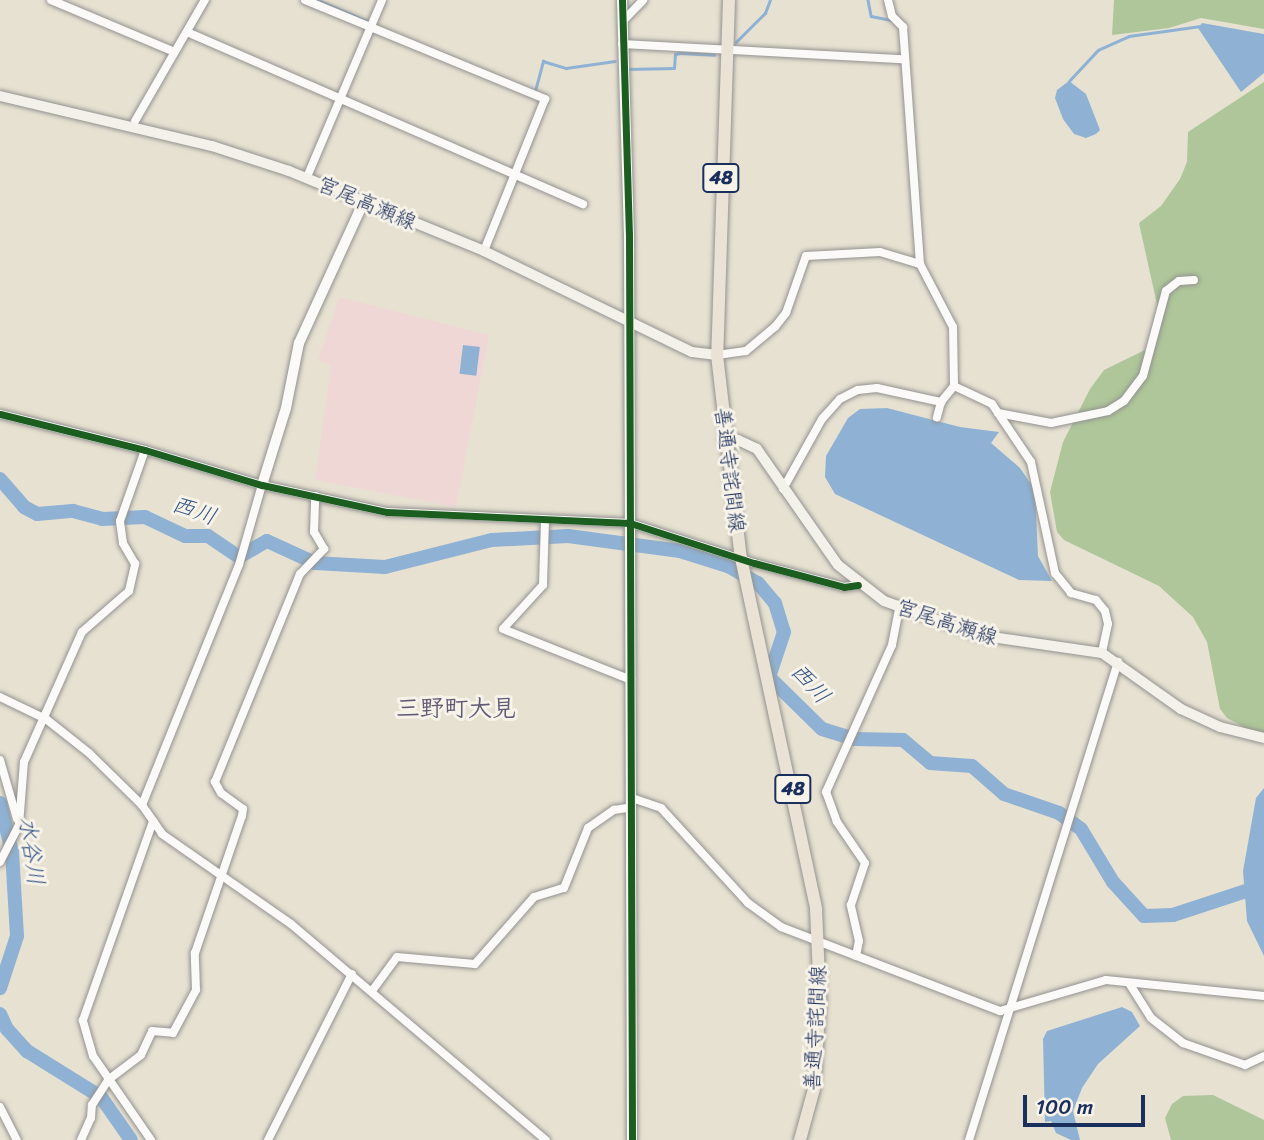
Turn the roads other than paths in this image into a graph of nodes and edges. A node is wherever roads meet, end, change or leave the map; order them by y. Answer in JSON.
{"nodes":[{"id":1,"x":51,"y":0,"type":"edge"},
{"id":2,"x":205,"y":0,"type":"edge"},
{"id":3,"x":305,"y":0,"type":"edge"},
{"id":4,"x":382,"y":0,"type":"edge"},
{"id":5,"x":622,"y":0,"type":"edge"},
{"id":6,"x":643,"y":0,"type":"edge"},
{"id":7,"x":729,"y":0,"type":"edge"},
{"id":8,"x":888,"y":0,"type":"edge"},
{"id":9,"x":623,"y":21,"type":"junction"},
{"id":10,"x":372,"y":28,"type":"junction"},
{"id":11,"x":187,"y":32,"type":"junction"},
{"id":12,"x":622,"y":44,"type":"junction"},
{"id":13,"x":727,"y":50,"type":"junction"},
{"id":14,"x":175,"y":52,"type":"junction"},
{"id":15,"x":903,"y":59,"type":"junction"},
{"id":16,"x":0,"y":96,"type":"edge"},
{"id":17,"x":339,"y":99,"type":"junction"},
{"id":18,"x":135,"y":121,"type":"dead end"},
{"id":19,"x":517,"y":175,"type":"junction"},
{"id":20,"x":306,"y":177,"type":"junction"},
{"id":21,"x":364,"y":201,"type":"junction"},
{"id":22,"x":583,"y":204,"type":"dead end"},
{"id":23,"x":484,"y":251,"type":"junction"},
{"id":24,"x":920,"y":264,"type":"junction"},
{"id":25,"x":1194,"y":280,"type":"dead end"},
{"id":26,"x":629,"y":318,"type":"junction"},
{"id":27,"x":717,"y":355,"type":"junction"},
{"id":28,"x":954,"y":386,"type":"junction"},
{"id":29,"x":941,"y":402,"type":"junction"},
{"id":30,"x":998,"y":413,"type":"junction"},
{"id":31,"x":0,"y":414,"type":"edge"},
{"id":32,"x":937,"y":417,"type":"dead end"},
{"id":33,"x":724,"y":441,"type":"junction"},
{"id":34,"x":145,"y":450,"type":"junction"},
{"id":35,"x":262,"y":485,"type":"junction"},
{"id":36,"x":783,"y":489,"type":"junction"},
{"id":37,"x":315,"y":496,"type":"junction"},
{"id":38,"x":545,"y":521,"type":"junction"},
{"id":39,"x":631,"y":523,"type":"junction"},
{"id":40,"x":741,"y":558,"type":"junction"},
{"id":41,"x":858,"y":585,"type":"junction"},
{"id":42,"x":899,"y":608,"type":"junction"},
{"id":43,"x":1102,"y":653,"type":"junction"},
{"id":44,"x":1118,"y":662,"type":"junction"},
{"id":45,"x":631,"y":680,"type":"junction"},
{"id":46,"x":0,"y":697,"type":"edge"},
{"id":47,"x":46,"y":719,"type":"junction"},
{"id":48,"x":1264,"y":738,"type":"edge"},
{"id":49,"x":0,"y":760,"type":"edge"},
{"id":50,"x":632,"y":802,"type":"junction"},
{"id":51,"x":142,"y":805,"type":"junction"},
{"id":52,"x":153,"y":821,"type":"junction"},
{"id":53,"x":19,"y":825,"type":"junction"},
{"id":54,"x":0,"y":862,"type":"edge"},
{"id":55,"x":221,"y":875,"type":"junction"},
{"id":56,"x":820,"y":943,"type":"junction"},
{"id":57,"x":856,"y":957,"type":"junction"},
{"id":58,"x":352,"y":974,"type":"junction"},
{"id":59,"x":1129,"y":983,"type":"junction"},
{"id":60,"x":372,"y":991,"type":"junction"},
{"id":61,"x":1264,"y":996,"type":"edge"},
{"id":62,"x":1007,"y":1011,"type":"junction"},
{"id":63,"x":1264,"y":1056,"type":"edge"},
{"id":64,"x":108,"y":1080,"type":"junction"},
{"id":65,"x":0,"y":1107,"type":"edge"},
{"id":66,"x":16,"y":1140,"type":"edge"},
{"id":67,"x":81,"y":1140,"type":"edge"},
{"id":68,"x":151,"y":1140,"type":"edge"},
{"id":69,"x":268,"y":1140,"type":"edge"},
{"id":70,"x":546,"y":1140,"type":"edge"},
{"id":71,"x":632,"y":1140,"type":"edge"},
{"id":72,"x":800,"y":1140,"type":"edge"},
{"id":73,"x":969,"y":1140,"type":"edge"}],
"edges":[{"from":1,"to":14,"type":"street"},
{"from":2,"to":11,"type":"street"},
{"from":3,"to":10,"type":"street"},
{"from":4,"to":10,"type":"street"},
{"from":5,"to":9,"type":"street"},
{"from":6,"to":9,"type":"street"},
{"from":7,"to":13,"type":"main road","name":"善通寺詫間線","number":"48"},
{"from":8,"to":15,"type":"street"},
{"from":9,"to":12,"type":"street"},
{"from":10,"to":17,"type":"street"},
{"from":10,"to":19,"type":"street"},
{"from":11,"to":14,"type":"street"},
{"from":11,"to":17,"type":"street"},
{"from":12,"to":13,"type":"street"},
{"from":12,"to":26,"type":"street"},
{"from":13,"to":15,"type":"street"},
{"from":13,"to":27,"type":"main road","name":"善通寺詫間線","number":"48"},
{"from":14,"to":18,"type":"street"},
{"from":15,"to":24,"type":"street"},
{"from":16,"to":20,"type":"main road","name":"宮尾高瀬線"},
{"from":17,"to":19,"type":"street"},
{"from":17,"to":20,"type":"street"},
{"from":19,"to":22,"type":"street"},
{"from":19,"to":23,"type":"street"},
{"from":20,"to":21,"type":"main road","name":"宮尾高瀬線"},
{"from":21,"to":23,"type":"main road","name":"宮尾高瀬線"},
{"from":21,"to":35,"type":"street"},
{"from":23,"to":26,"type":"main road","name":"宮尾高瀬線"},
{"from":24,"to":27,"type":"street"},
{"from":24,"to":28,"type":"street"},
{"from":25,"to":30,"type":"street"},
{"from":26,"to":27,"type":"main road","name":"宮尾高瀬線"},
{"from":26,"to":39,"type":"street"},
{"from":27,"to":33,"type":"main road","name":"善通寺詫間線","number":"48"},
{"from":28,"to":29,"type":"street"},
{"from":28,"to":30,"type":"street"},
{"from":29,"to":32,"type":"street"},
{"from":29,"to":36,"type":"street"},
{"from":30,"to":43,"type":"street"},
{"from":31,"to":34,"type":"street"},
{"from":33,"to":36,"type":"main road","name":"宮尾高瀬線"},
{"from":33,"to":40,"type":"main road","name":"善通寺詫間線","number":"48"},
{"from":34,"to":35,"type":"street"},
{"from":34,"to":47,"type":"street"},
{"from":35,"to":37,"type":"street"},
{"from":35,"to":51,"type":"street"},
{"from":36,"to":41,"type":"main road","name":"宮尾高瀬線"},
{"from":37,"to":38,"type":"street"},
{"from":37,"to":55,"type":"street"},
{"from":38,"to":39,"type":"street"},
{"from":38,"to":45,"type":"street"},
{"from":39,"to":40,"type":"street"},
{"from":39,"to":45,"type":"street"},
{"from":40,"to":41,"type":"street"},
{"from":40,"to":56,"type":"main road","name":"善通寺詫間線","number":"48"},
{"from":41,"to":42,"type":"main road","name":"宮尾高瀬線"},
{"from":42,"to":43,"type":"main road","name":"宮尾高瀬線"},
{"from":42,"to":57,"type":"street"},
{"from":43,"to":44,"type":"main road","name":"宮尾高瀬線"},
{"from":44,"to":48,"type":"main road","name":"宮尾高瀬線"},
{"from":44,"to":62,"type":"street"},
{"from":45,"to":50,"type":"street"},
{"from":46,"to":47,"type":"street"},
{"from":47,"to":51,"type":"street"},
{"from":47,"to":53,"type":"street"},
{"from":49,"to":53,"type":"street"},
{"from":50,"to":56,"type":"street"},
{"from":50,"to":60,"type":"street"},
{"from":50,"to":71,"type":"street"},
{"from":51,"to":52,"type":"street"},
{"from":52,"to":55,"type":"street"},
{"from":52,"to":64,"type":"street"},
{"from":53,"to":54,"type":"street"},
{"from":55,"to":58,"type":"street"},
{"from":55,"to":64,"type":"street"},
{"from":56,"to":57,"type":"street"},
{"from":56,"to":72,"type":"main road","name":"善通寺詫間線","number":"48"},
{"from":57,"to":62,"type":"street"},
{"from":58,"to":60,"type":"street"},
{"from":58,"to":69,"type":"street"},
{"from":59,"to":61,"type":"street"},
{"from":59,"to":62,"type":"street"},
{"from":59,"to":63,"type":"street"},
{"from":60,"to":70,"type":"street"},
{"from":62,"to":73,"type":"street"},
{"from":64,"to":67,"type":"street"},
{"from":64,"to":68,"type":"street"},
{"from":65,"to":66,"type":"street"}]}
